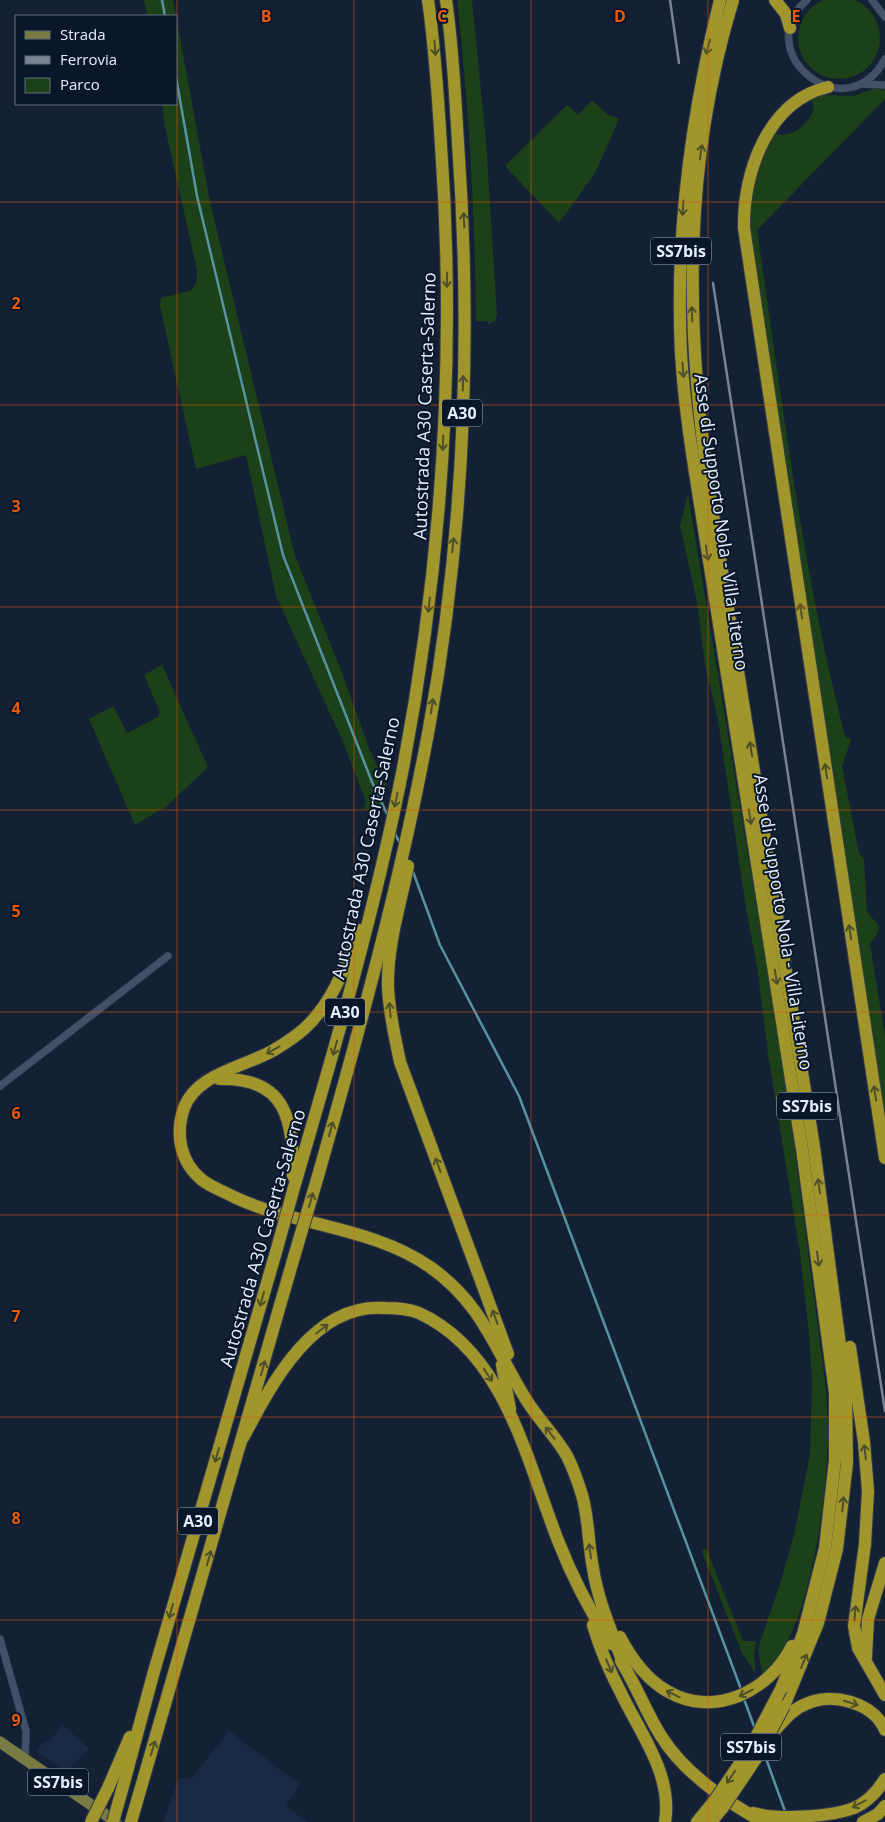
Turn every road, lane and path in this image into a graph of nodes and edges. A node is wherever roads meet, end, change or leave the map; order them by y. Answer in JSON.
{"nodes":[{"id":1,"x":428,"y":0,"type":"edge"},
{"id":2,"x":446,"y":0,"type":"edge"},
{"id":3,"x":720,"y":0,"type":"edge"},
{"id":4,"x":733,"y":0,"type":"edge"},
{"id":5,"x":775,"y":0,"type":"edge"},
{"id":6,"x":806,"y":0,"type":"edge"},
{"id":7,"x":872,"y":0,"type":"edge"},
{"id":8,"x":885,"y":17,"type":"edge"},
{"id":9,"x":790,"y":28,"type":"junction"},
{"id":10,"x":885,"y":59,"type":"edge"},
{"id":11,"x":861,"y":84,"type":"junction"},
{"id":12,"x":885,"y":85,"type":"edge"},
{"id":13,"x":828,"y":87,"type":"junction"},
{"id":14,"x":706,"y":503,"type":"junction"},
{"id":15,"x":398,"y":894,"type":"junction"},
{"id":16,"x":374,"y":897,"type":"junction"},
{"id":17,"x":168,"y":956,"type":"dead end"},
{"id":18,"x":211,"y":1079,"type":"junction"},
{"id":19,"x":0,"y":1086,"type":"edge"},
{"id":20,"x":885,"y":1158,"type":"edge"},
{"id":21,"x":293,"y":1191,"type":"junction"},
{"id":22,"x":823,"y":1215,"type":"junction"},
{"id":23,"x":497,"y":1347,"type":"junction"},
{"id":24,"x":516,"y":1380,"type":"junction"},
{"id":25,"x":511,"y":1419,"type":"junction"},
{"id":26,"x":243,"y":1438,"type":"junction"},
{"id":27,"x":885,"y":1563,"type":"edge"},
{"id":28,"x":600,"y":1599,"type":"junction"},
{"id":29,"x":586,"y":1604,"type":"junction"},
{"id":30,"x":810,"y":1610,"type":"junction"},
{"id":31,"x":0,"y":1639,"type":"edge"},
{"id":32,"x":625,"y":1668,"type":"junction"},
{"id":33,"x":873,"y":1675,"type":"junction"},
{"id":34,"x":885,"y":1694,"type":"edge"},
{"id":35,"x":146,"y":1700,"type":"junction"},
{"id":36,"x":786,"y":1712,"type":"junction"},
{"id":37,"x":885,"y":1730,"type":"edge"},
{"id":38,"x":0,"y":1742,"type":"edge"},
{"id":39,"x":24,"y":1759,"type":"junction"},
{"id":40,"x":885,"y":1779,"type":"edge"},
{"id":41,"x":724,"y":1804,"type":"junction"},
{"id":42,"x":878,"y":1814,"type":"edge"},
{"id":43,"x":91,"y":1822,"type":"edge"},
{"id":44,"x":115,"y":1822,"type":"edge"},
{"id":45,"x":131,"y":1822,"type":"edge"},
{"id":46,"x":665,"y":1822,"type":"edge"},
{"id":47,"x":697,"y":1822,"type":"edge"},
{"id":48,"x":711,"y":1822,"type":"edge"},
{"id":49,"x":763,"y":1822,"type":"edge"},
{"id":50,"x":863,"y":1822,"type":"edge"}],
"edges":[{"from":1,"to":16,"type":"highway","name":"Autostrada A30 Caserta-Salerno","number":"A30","one_way":true},
{"from":15,"to":2,"type":"highway","name":"Autostrada A30 Caserta-Salerno","number":"A30","one_way":true},
{"from":3,"to":14,"type":"highway","name":"Asse di Supporto Nola - Villa Literno","number":"SS7bis","one_way":true,"bridge":true},
{"from":14,"to":4,"type":"highway","name":"Asse di Supporto Nola - Villa Literno","number":"SS7bis","one_way":true,"bridge":true},
{"from":5,"to":9,"type":"highway"},
{"from":6,"to":9,"type":"street"},
{"from":7,"to":8,"type":"street"},
{"from":9,"to":13,"type":"street"},
{"from":10,"to":11,"type":"street"},
{"from":11,"to":12,"type":"street"},
{"from":11,"to":13,"type":"street"},
{"from":20,"to":13,"type":"highway","one_way":true},
{"from":22,"to":14,"type":"highway","name":"Asse di Supporto Nola - Villa Literno","number":"SS7bis","one_way":true},
{"from":14,"to":30,"type":"highway","name":"Asse di Supporto Nola - Villa Literno","number":"SS7bis","one_way":true},
{"from":24,"to":15,"type":"highway","one_way":true},
{"from":26,"to":15,"type":"highway","name":"Autostrada A30 Caserta-Salerno","number":"A30","one_way":true,"bridge":true},
{"from":16,"to":18,"type":"highway","one_way":true},
{"from":16,"to":21,"type":"highway","name":"Autostrada A30 Caserta-Salerno","number":"A30","one_way":true},
{"from":17,"to":19,"type":"street"},
{"from":18,"to":21,"type":"highway"},
{"from":18,"to":23,"type":"highway"},
{"from":21,"to":35,"type":"highway","name":"Autostrada A30 Caserta-Salerno","number":"A30","one_way":true,"bridge":true},
{"from":33,"to":22,"type":"highway","one_way":true},
{"from":36,"to":22,"type":"highway","name":"Asse di Supporto Nola - Villa Literno","number":"SS7bis","one_way":true},
{"from":23,"to":24,"type":"highway"},
{"from":23,"to":25,"type":"highway"},
{"from":28,"to":24,"type":"highway","one_way":true},
{"from":26,"to":25,"type":"highway","one_way":true},
{"from":25,"to":29,"type":"highway"},
{"from":45,"to":26,"type":"highway","name":"Autostrada A30 Caserta-Salerno","number":"A30","one_way":true},
{"from":27,"to":33,"type":"highway"},
{"from":30,"to":28,"type":"highway","one_way":true},
{"from":28,"to":32,"type":"highway"},
{"from":29,"to":32,"type":"highway"},
{"from":29,"to":46,"type":"highway","one_way":true},
{"from":30,"to":41,"type":"highway","name":"Asse di Supporto Nola - Villa Literno","number":"SS7bis","one_way":true,"bridge":true},
{"from":31,"to":39,"type":"street"},
{"from":32,"to":41,"type":"highway"},
{"from":33,"to":34,"type":"highway"},
{"from":35,"to":43,"type":"highway","bridge":true},
{"from":35,"to":44,"type":"highway","name":"Autostrada A30 Caserta-Salerno","number":"A30","bridge":true},
{"from":36,"to":37,"type":"highway","one_way":true},
{"from":36,"to":41,"type":"highway","name":"Asse di Supporto Nola - Villa Literno","number":"SS7bis","bridge":true},
{"from":38,"to":39,"type":"main road","number":"SS7bis"},
{"from":39,"to":44,"type":"main road","number":"SS7bis"},
{"from":40,"to":41,"type":"highway","one_way":true},
{"from":41,"to":47,"type":"highway","name":"Asse di Supporto Nola - Villa Literno","number":"SS7bis"},
{"from":41,"to":48,"type":"highway","name":"Asse di Supporto Nola - Villa Literno","number":"SS7bis"},
{"from":41,"to":49,"type":"highway"},
{"from":42,"to":50,"type":"highway"}]}
